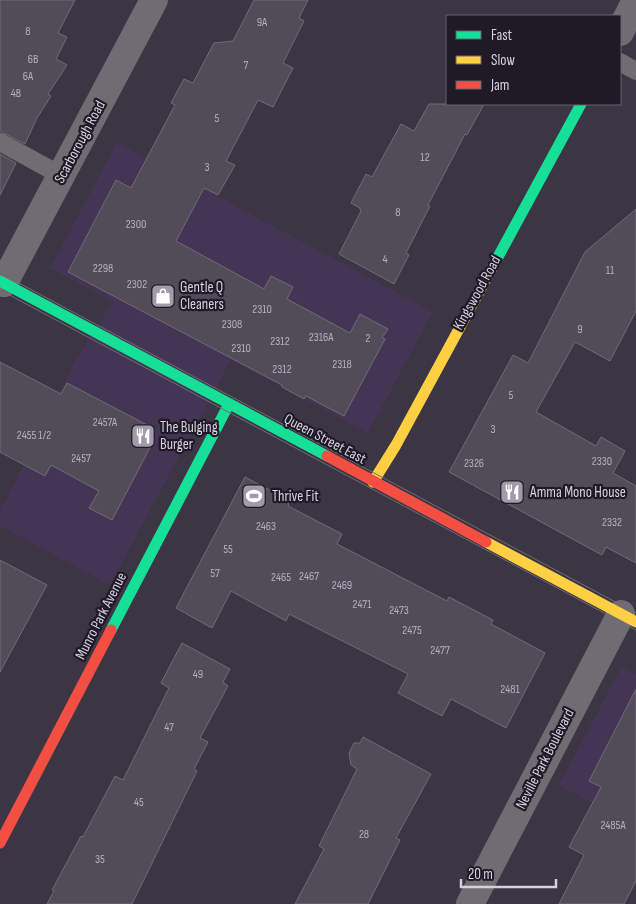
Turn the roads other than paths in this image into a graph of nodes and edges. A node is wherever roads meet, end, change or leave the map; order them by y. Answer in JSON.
{"nodes":[{"id":1,"x":154,"y":0,"type":"edge"},
{"id":2,"x":636,"y":0,"type":"edge"},
{"id":3,"x":621,"y":30,"type":"edge"},
{"id":4,"x":621,"y":63,"type":"edge"},
{"id":5,"x":636,"y":71,"type":"edge"},
{"id":6,"x":580,"y":105,"type":"edge"},
{"id":7,"x":0,"y":142,"type":"edge"},
{"id":8,"x":62,"y":176,"type":"junction"},
{"id":9,"x":2,"y":282,"type":"edge"},
{"id":10,"x":229,"y":404,"type":"junction"},
{"id":11,"x":373,"y":482,"type":"junction"},
{"id":12,"x":629,"y":618,"type":"edge"},
{"id":13,"x":0,"y":843,"type":"edge"},
{"id":14,"x":470,"y":904,"type":"edge"}],
"edges":[{"from":1,"to":8,"type":"street","name":"Scarborough Road"},
{"from":2,"to":3,"type":"street"},
{"from":4,"to":5,"type":"lane"},
{"from":6,"to":11,"type":"street","name":"Kingswood Road"},
{"from":7,"to":8,"type":"lane"},
{"from":8,"to":9,"type":"street","name":"Scarborough Road"},
{"from":9,"to":10,"type":"street","name":"Queen Street East"},
{"from":10,"to":11,"type":"street","name":"Queen Street East"},
{"from":10,"to":13,"type":"street","name":"Munro Park Avenue"},
{"from":11,"to":12,"type":"street","name":"Queen Street East"},
{"from":12,"to":14,"type":"street","name":"Neville Park Boulevard"}]}
